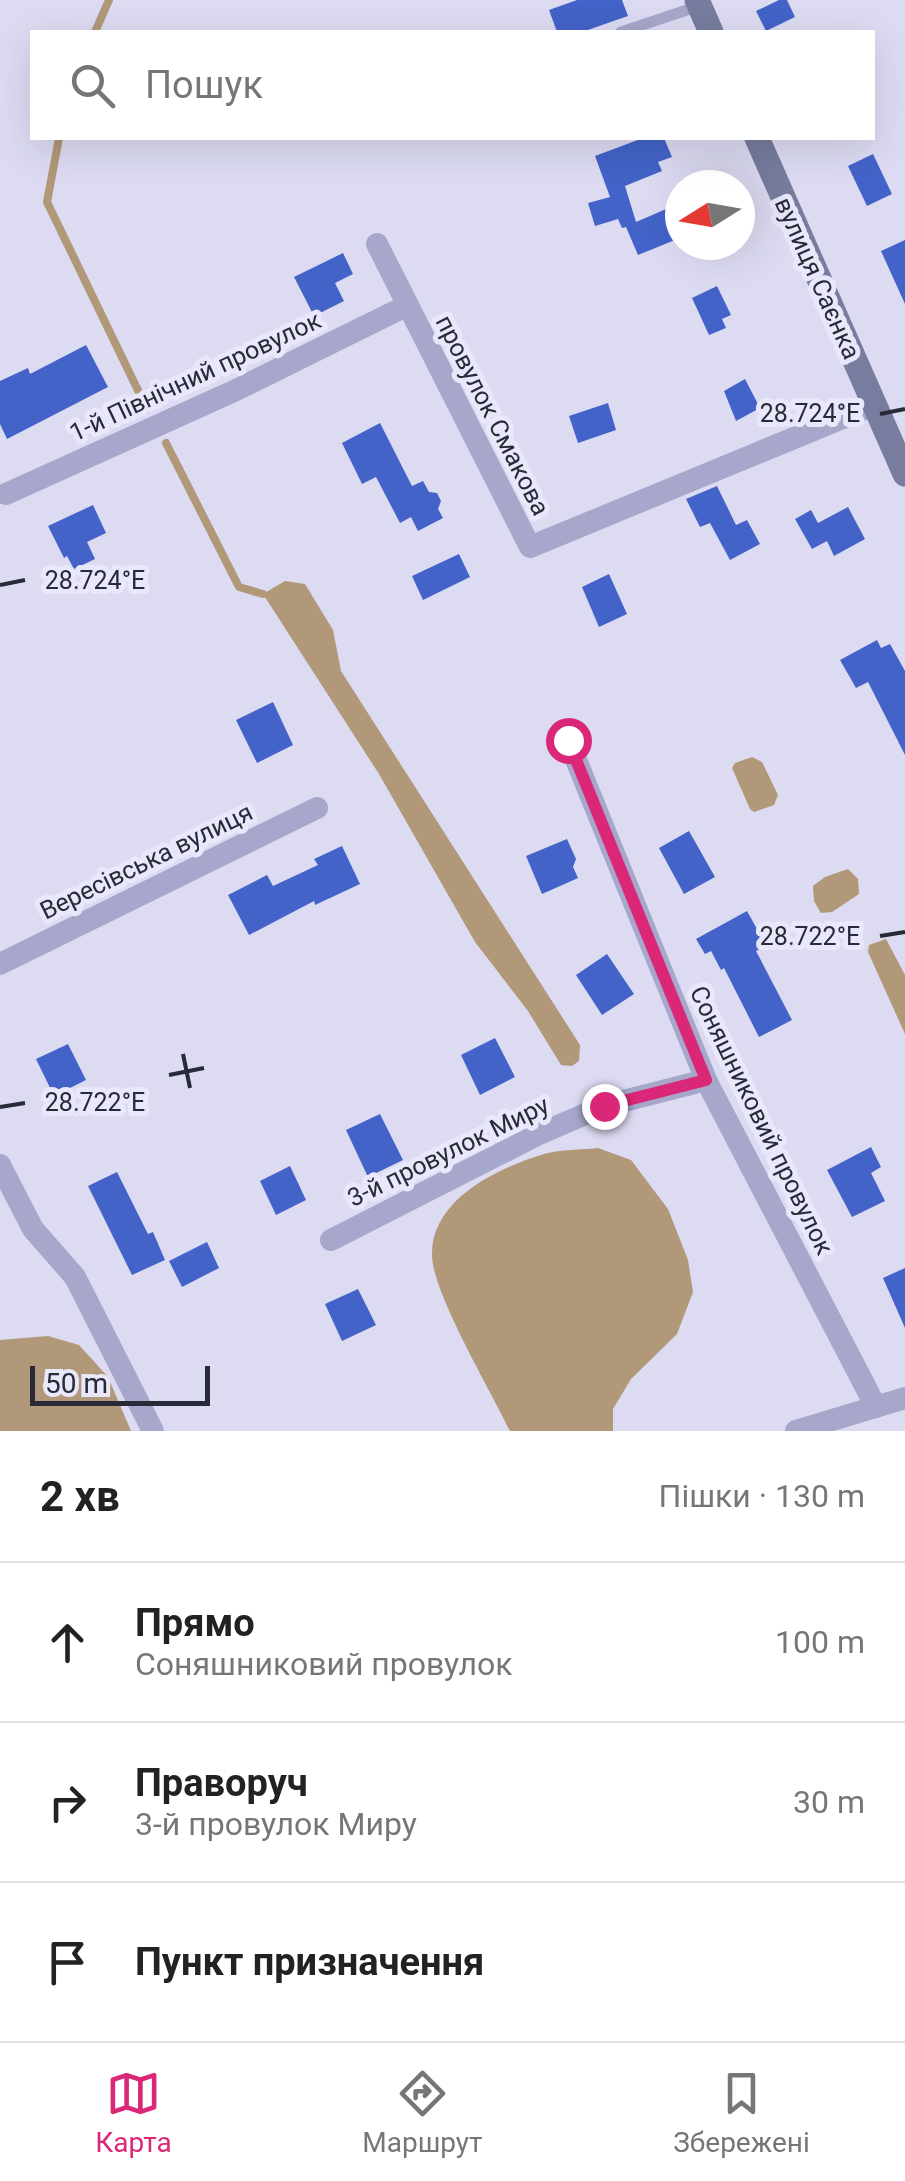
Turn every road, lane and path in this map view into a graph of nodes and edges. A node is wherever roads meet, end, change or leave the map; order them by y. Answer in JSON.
{"nodes":[{"id":1,"x":698,"y":3,"type":"edge"},
{"id":2,"x":626,"y":30,"type":"edge"},
{"id":3,"x":710,"y":30,"type":"edge"},
{"id":4,"x":758,"y":140,"type":"edge"},
{"id":5,"x":377,"y":244,"type":"dead end"},
{"id":6,"x":406,"y":306,"type":"junction"},
{"id":7,"x":884,"y":419,"type":"junction"},
{"id":8,"x":905,"y":474,"type":"edge"},
{"id":9,"x":6,"y":494,"type":"dead end"},
{"id":10,"x":568,"y":740,"type":"dead end"},
{"id":11,"x":317,"y":808,"type":"dead end"},
{"id":12,"x":0,"y":964,"type":"edge"},
{"id":13,"x":706,"y":1080,"type":"junction"},
{"id":14,"x":0,"y":1165,"type":"edge"},
{"id":15,"x":330,"y":1240,"type":"dead end"},
{"id":16,"x":905,"y":1398,"type":"edge"},
{"id":17,"x":876,"y":1407,"type":"junction"},
{"id":18,"x":154,"y":1431,"type":"edge"},
{"id":19,"x":796,"y":1431,"type":"edge"}],
"edges":[{"from":1,"to":2,"type":"lane"},
{"from":1,"to":3,"type":"street"},
{"from":4,"to":7,"type":"street","name":"вулиця Саєнка"},
{"from":5,"to":6,"type":"street","name":"провулок Смакова"},
{"from":6,"to":7,"type":"street","name":"провулок Смакова"},
{"from":6,"to":9,"type":"street","name":"1-й Північний провулок"},
{"from":7,"to":8,"type":"street","name":"вулиця Саєнка"},
{"from":10,"to":13,"type":"street","name":"Соняшниковий провулок"},
{"from":11,"to":12,"type":"street","name":"Вересівська вулиця"},
{"from":13,"to":15,"type":"street","name":"3-й провулок Миру"},
{"from":13,"to":17,"type":"street","name":"Соняшниковий провулок"},
{"from":14,"to":18,"type":"street"},
{"from":16,"to":17,"type":"street"},
{"from":17,"to":19,"type":"street"}]}
